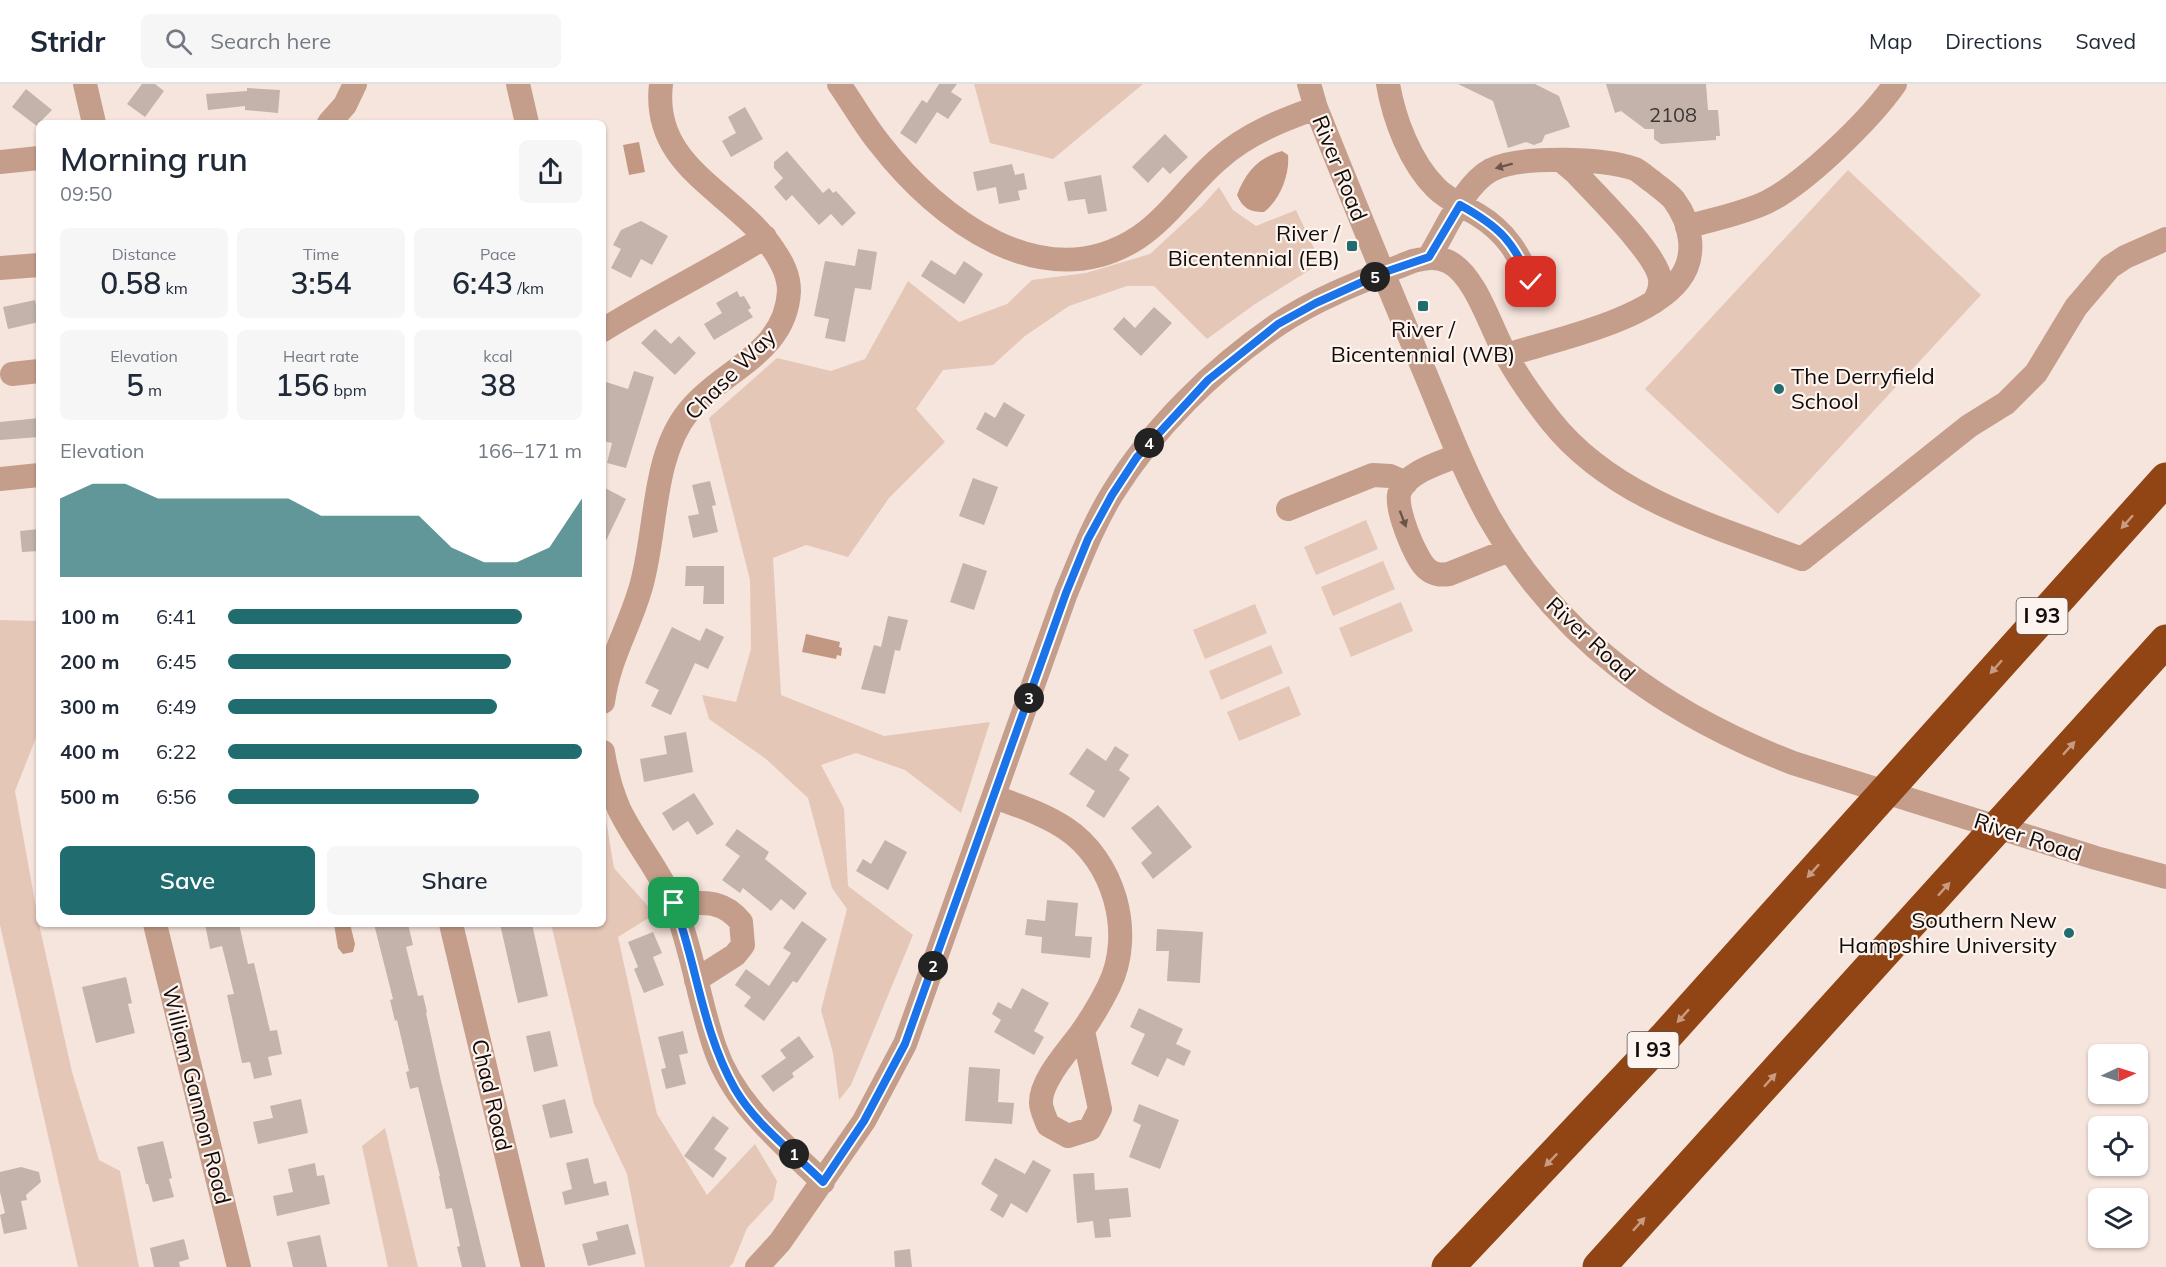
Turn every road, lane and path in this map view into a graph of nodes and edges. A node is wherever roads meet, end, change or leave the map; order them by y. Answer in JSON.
{"nodes":[{"id":1,"x":86,"y":84,"type":"edge"},
{"id":2,"x":355,"y":84,"type":"edge"},
{"id":3,"x":518,"y":84,"type":"edge"},
{"id":4,"x":661,"y":84,"type":"edge"},
{"id":5,"x":840,"y":84,"type":"edge"},
{"id":6,"x":1309,"y":84,"type":"edge"},
{"id":7,"x":1388,"y":84,"type":"edge"},
{"id":8,"x":1895,"y":84,"type":"edge"},
{"id":9,"x":1316,"y":108,"type":"junction"},
{"id":10,"x":93,"y":120,"type":"edge"},
{"id":11,"x":332,"y":120,"type":"edge"},
{"id":12,"x":526,"y":120,"type":"edge"},
{"id":13,"x":36,"y":158,"type":"edge"},
{"id":14,"x":1562,"y":161,"type":"junction"},
{"id":15,"x":0,"y":162,"type":"edge"},
{"id":16,"x":1460,"y":205,"type":"junction"},
{"id":17,"x":1687,"y":227,"type":"junction"},
{"id":18,"x":765,"y":237,"type":"junction"},
{"id":19,"x":2166,"y":239,"type":"edge"},
{"id":20,"x":1429,"y":257,"type":"junction"},
{"id":21,"x":36,"y":265,"type":"edge"},
{"id":22,"x":0,"y":268,"type":"edge"},
{"id":23,"x":1382,"y":273,"type":"junction"},
{"id":24,"x":1531,"y":282,"type":"dead end"},
{"id":25,"x":1654,"y":302,"type":"junction"},
{"id":26,"x":606,"y":328,"type":"edge"},
{"id":27,"x":1506,"y":356,"type":"junction"},
{"id":28,"x":36,"y":371,"type":"edge"},
{"id":29,"x":12,"y":374,"type":"dead end"},
{"id":30,"x":1459,"y":454,"type":"junction"},
{"id":31,"x":36,"y":475,"type":"edge"},
{"id":32,"x":0,"y":479,"type":"edge"},
{"id":33,"x":2166,"y":479,"type":"edge"},
{"id":34,"x":1406,"y":483,"type":"junction"},
{"id":35,"x":1288,"y":509,"type":"dead end"},
{"id":36,"x":1509,"y":550,"type":"junction"},
{"id":37,"x":2166,"y":641,"type":"edge"},
{"id":38,"x":606,"y":688,"type":"edge"},
{"id":39,"x":606,"y":766,"type":"edge"},
{"id":40,"x":994,"y":797,"type":"junction"},
{"id":41,"x":2166,"y":877,"type":"edge"},
{"id":42,"x":674,"y":903,"type":"junction"},
{"id":43,"x":156,"y":927,"type":"edge"},
{"id":44,"x":452,"y":927,"type":"edge"},
{"id":45,"x":696,"y":980,"type":"junction"},
{"id":46,"x":1083,"y":1031,"type":"dead end"},
{"id":47,"x":823,"y":1182,"type":"junction"},
{"id":48,"x":239,"y":1267,"type":"edge"},
{"id":49,"x":533,"y":1267,"type":"edge"},
{"id":50,"x":757,"y":1267,"type":"edge"},
{"id":51,"x":1448,"y":1267,"type":"edge"},
{"id":52,"x":1599,"y":1267,"type":"edge"}],
"edges":[{"from":1,"to":10,"type":"street"},
{"from":2,"to":11,"type":"street"},
{"from":3,"to":12,"type":"street"},
{"from":4,"to":18,"type":"street","name":"Chase Way"},
{"from":5,"to":9,"type":"street"},
{"from":6,"to":9,"type":"street","name":"River Road"},
{"from":7,"to":16,"type":"street"},
{"from":8,"to":17,"type":"street"},
{"from":9,"to":23,"type":"street","name":"River Road"},
{"from":13,"to":15,"type":"street"},
{"from":14,"to":16,"type":"street","one_way":true},
{"from":14,"to":17,"type":"street"},
{"from":14,"to":25,"type":"street"},
{"from":16,"to":20,"type":"street"},
{"from":16,"to":24,"type":"street"},
{"from":17,"to":25,"type":"street"},
{"from":18,"to":26,"type":"street"},
{"from":18,"to":38,"type":"street","name":"Chase Way"},
{"from":19,"to":27,"type":"street"},
{"from":20,"to":23,"type":"street"},
{"from":20,"to":27,"type":"street"},
{"from":21,"to":22,"type":"street"},
{"from":23,"to":30,"type":"street","name":"River Road"},
{"from":23,"to":40,"type":"street"},
{"from":25,"to":27,"type":"street"},
{"from":28,"to":29,"type":"street"},
{"from":30,"to":34,"type":"street"},
{"from":30,"to":36,"type":"street","name":"River Road"},
{"from":31,"to":32,"type":"street"},
{"from":33,"to":51,"type":"highway","number":"I 93","one_way":true},
{"from":34,"to":35,"type":"street"},
{"from":34,"to":36,"type":"street","one_way":true},
{"from":36,"to":41,"type":"street","name":"River Road"},
{"from":52,"to":37,"type":"highway","one_way":true},
{"from":39,"to":42,"type":"street"},
{"from":40,"to":46,"type":"street"},
{"from":40,"to":47,"type":"street"},
{"from":42,"to":45,"type":"street"},
{"from":42,"to":45,"type":"street"},
{"from":43,"to":48,"type":"street","name":"William Gannon Road"},
{"from":44,"to":49,"type":"street","name":"Chad Road"},
{"from":45,"to":47,"type":"street"},
{"from":47,"to":50,"type":"street"}]}
